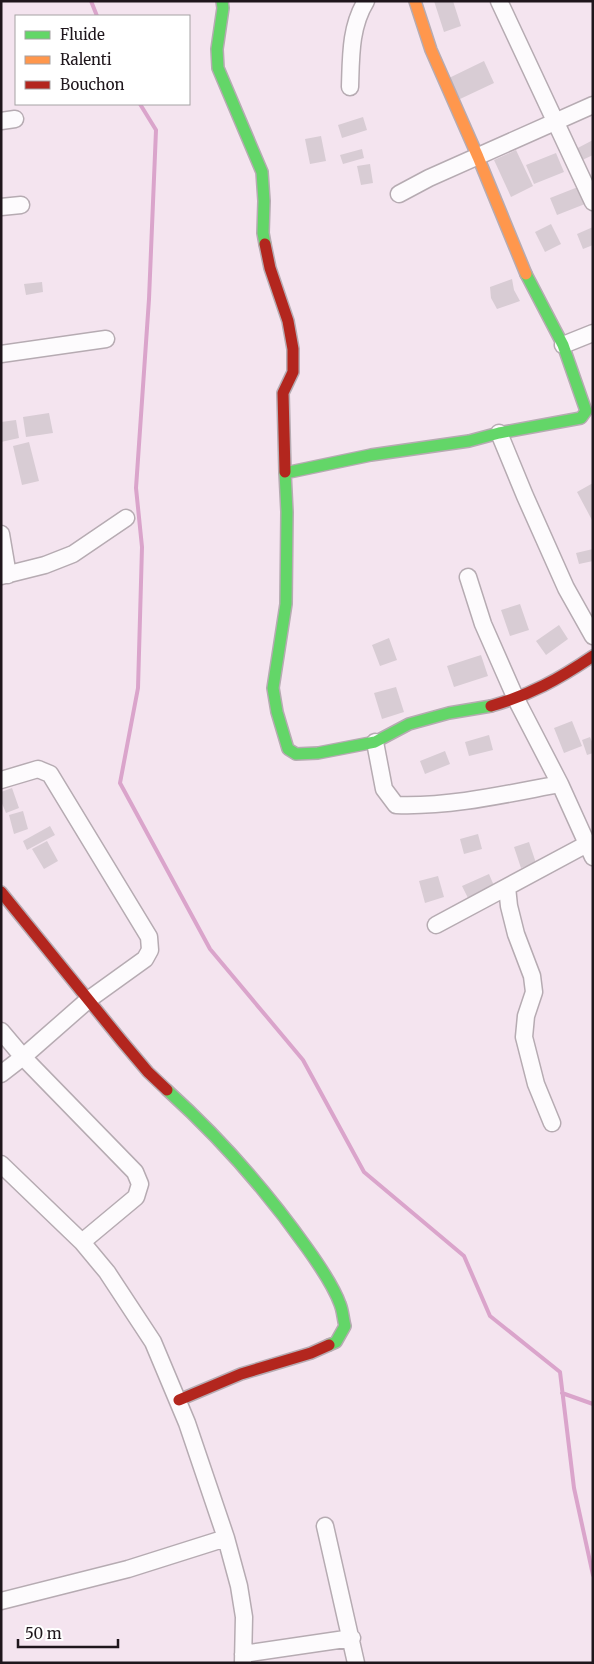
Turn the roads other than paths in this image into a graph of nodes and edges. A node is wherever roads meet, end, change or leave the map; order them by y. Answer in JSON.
{"nodes":[{"id":1,"x":222,"y":1,"type":"edge"},
{"id":2,"x":366,"y":1,"type":"edge"},
{"id":3,"x":414,"y":1,"type":"edge"},
{"id":4,"x":499,"y":1,"type":"edge"},
{"id":5,"x":350,"y":86,"type":"dead end"},
{"id":6,"x":593,"y":105,"type":"edge"},
{"id":7,"x":555,"y":123,"type":"junction"},
{"id":8,"x":478,"y":157,"type":"junction"},
{"id":9,"x":399,"y":194,"type":"dead end"},
{"id":10,"x":593,"y":202,"type":"edge"},
{"id":11,"x":22,"y":205,"type":"dead end"},
{"id":12,"x":1,"y":207,"type":"edge"},
{"id":13,"x":593,"y":333,"type":"edge"},
{"id":14,"x":106,"y":339,"type":"dead end"},
{"id":15,"x":563,"y":345,"type":"junction"},
{"id":16,"x":1,"y":354,"type":"edge"},
{"id":17,"x":499,"y":432,"type":"junction"},
{"id":18,"x":285,"y":473,"type":"junction"},
{"id":19,"x":126,"y":518,"type":"dead end"},
{"id":20,"x":1,"y":534,"type":"edge"},
{"id":21,"x":5,"y":575,"type":"edge"},
{"id":22,"x":468,"y":577,"type":"dead end"},
{"id":23,"x":593,"y":636,"type":"edge"},
{"id":24,"x":593,"y":656,"type":"edge"},
{"id":25,"x":516,"y":699,"type":"junction"},
{"id":26,"x":375,"y":742,"type":"junction"},
{"id":27,"x":1,"y":780,"type":"edge"},
{"id":28,"x":560,"y":784,"type":"junction"},
{"id":29,"x":591,"y":848,"type":"edge"},
{"id":30,"x":507,"y":887,"type":"junction"},
{"id":31,"x":1,"y":892,"type":"edge"},
{"id":32,"x":436,"y":925,"type":"dead end"},
{"id":33,"x":88,"y":1000,"type":"junction"},
{"id":34,"x":1,"y":1031,"type":"edge"},
{"id":35,"x":24,"y":1057,"type":"junction"},
{"id":36,"x":1,"y":1074,"type":"edge"},
{"id":37,"x":552,"y":1122,"type":"dead end"},
{"id":38,"x":1,"y":1164,"type":"edge"},
{"id":39,"x":82,"y":1242,"type":"junction"},
{"id":40,"x":179,"y":1400,"type":"junction"},
{"id":41,"x":325,"y":1526,"type":"dead end"},
{"id":42,"x":226,"y":1538,"type":"junction"},
{"id":43,"x":1,"y":1601,"type":"edge"},
{"id":44,"x":352,"y":1638,"type":"junction"},
{"id":45,"x":243,"y":1658,"type":"edge"},
{"id":46,"x":356,"y":1663,"type":"edge"}],
"edges":[{"from":1,"to":18,"type":"street"},
{"from":2,"to":5,"type":"street"},
{"from":3,"to":8,"type":"street"},
{"from":4,"to":7,"type":"street"},
{"from":6,"to":7,"type":"street"},
{"from":7,"to":8,"type":"street"},
{"from":7,"to":10,"type":"street"},
{"from":8,"to":9,"type":"street"},
{"from":8,"to":15,"type":"street"},
{"from":11,"to":12,"type":"street"},
{"from":13,"to":15,"type":"street"},
{"from":14,"to":16,"type":"street"},
{"from":15,"to":17,"type":"street"},
{"from":17,"to":18,"type":"street"},
{"from":17,"to":23,"type":"street"},
{"from":18,"to":26,"type":"street"},
{"from":19,"to":21,"type":"street"},
{"from":20,"to":21,"type":"street"},
{"from":22,"to":25,"type":"street"},
{"from":24,"to":25,"type":"street"},
{"from":25,"to":26,"type":"street"},
{"from":25,"to":28,"type":"street"},
{"from":26,"to":28,"type":"street"},
{"from":27,"to":33,"type":"street"},
{"from":28,"to":29,"type":"street"},
{"from":29,"to":30,"type":"street"},
{"from":30,"to":32,"type":"street"},
{"from":30,"to":37,"type":"street"},
{"from":31,"to":33,"type":"street"},
{"from":33,"to":35,"type":"street"},
{"from":33,"to":40,"type":"street"},
{"from":34,"to":35,"type":"street"},
{"from":35,"to":36,"type":"street"},
{"from":35,"to":39,"type":"street"},
{"from":38,"to":39,"type":"street"},
{"from":39,"to":40,"type":"street"},
{"from":40,"to":42,"type":"street"},
{"from":41,"to":44,"type":"street"},
{"from":42,"to":43,"type":"street"},
{"from":42,"to":45,"type":"street"},
{"from":44,"to":45,"type":"street"},
{"from":44,"to":46,"type":"street"}]}
